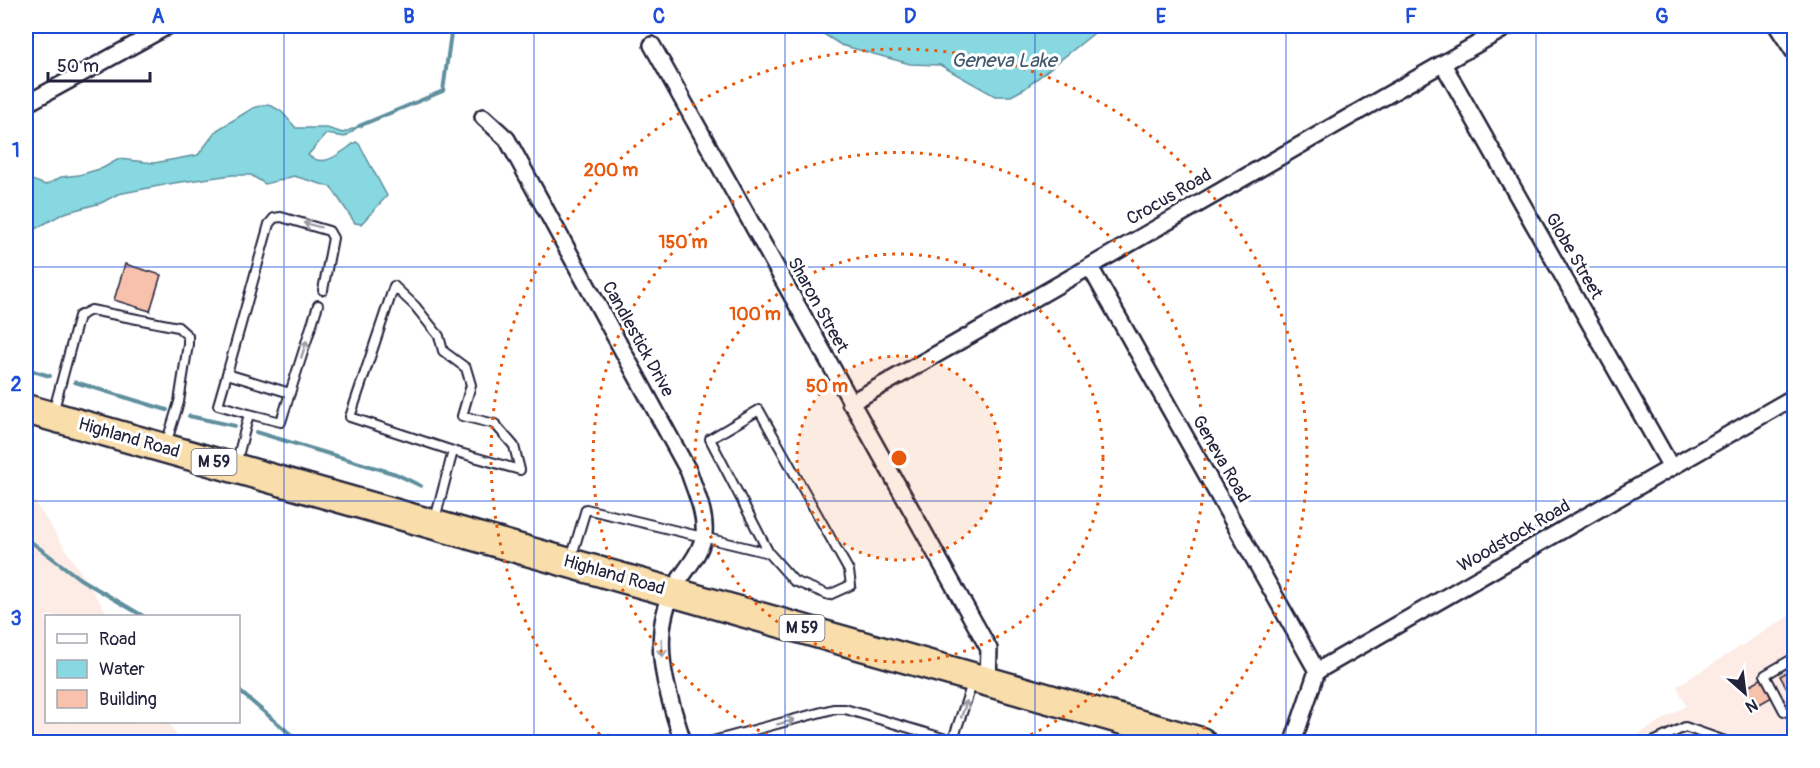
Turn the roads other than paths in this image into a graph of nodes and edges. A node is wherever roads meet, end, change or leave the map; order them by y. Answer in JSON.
{"nodes":[{"id":1,"x":168,"y":26,"type":"edge"},
{"id":2,"x":1509,"y":26,"type":"edge"},
{"id":3,"x":1777,"y":26,"type":"edge"},
{"id":4,"x":652,"y":45,"type":"dead end"},
{"id":5,"x":1794,"y":52,"type":"edge"},
{"id":6,"x":1443,"y":64,"type":"junction"},
{"id":7,"x":26,"y":104,"type":"edge"},
{"id":8,"x":483,"y":117,"type":"dead end"},
{"id":9,"x":1090,"y":267,"type":"junction"},
{"id":10,"x":323,"y":290,"type":"dead end"},
{"id":11,"x":318,"y":305,"type":"dead end"},
{"id":12,"x":227,"y":374,"type":"junction"},
{"id":13,"x":290,"y":393,"type":"junction"},
{"id":14,"x":1794,"y":398,"type":"edge"},
{"id":15,"x":850,"y":402,"type":"junction"},
{"id":16,"x":39,"y":413,"type":"edge"},
{"id":17,"x":249,"y":414,"type":"junction"},
{"id":18,"x":164,"y":448,"type":"junction"},
{"id":19,"x":453,"y":451,"type":"junction"},
{"id":20,"x":1671,"y":467,"type":"junction"},
{"id":21,"x":235,"y":468,"type":"junction"},
{"id":22,"x":433,"y":523,"type":"junction"},
{"id":23,"x":704,"y":536,"type":"junction"},
{"id":24,"x":769,"y":553,"type":"junction"},
{"id":25,"x":570,"y":562,"type":"junction"},
{"id":26,"x":673,"y":591,"type":"junction"},
{"id":27,"x":1794,"y":658,"type":"edge"},
{"id":28,"x":1317,"y":671,"type":"junction"},
{"id":29,"x":982,"y":679,"type":"junction"},
{"id":30,"x":1794,"y":714,"type":"edge"},
{"id":31,"x":683,"y":742,"type":"edge"},
{"id":32,"x":709,"y":742,"type":"edge"},
{"id":33,"x":952,"y":742,"type":"edge"},
{"id":34,"x":1201,"y":742,"type":"edge"},
{"id":35,"x":1293,"y":742,"type":"edge"},
{"id":36,"x":1653,"y":742,"type":"edge"},
{"id":37,"x":1728,"y":742,"type":"edge"}],
"edges":[{"from":1,"to":7,"type":"street"},
{"from":2,"to":6,"type":"street","name":"Crocus Road"},
{"from":3,"to":5,"type":"street"},
{"from":4,"to":15,"type":"street","name":"Sharon Street"},
{"from":6,"to":9,"type":"street","name":"Crocus Road"},
{"from":6,"to":20,"type":"street","name":"Globe Street"},
{"from":8,"to":23,"type":"street","name":"Candlestick Drive"},
{"from":9,"to":15,"type":"street","name":"Crocus Road"},
{"from":9,"to":28,"type":"street","name":"Geneva Road"},
{"from":10,"to":12,"type":"lane","one_way":true},
{"from":13,"to":11,"type":"lane","one_way":true},
{"from":12,"to":13,"type":"lane"},
{"from":12,"to":17,"type":"lane"},
{"from":13,"to":17,"type":"lane"},
{"from":14,"to":20,"type":"street","name":"Woodstock Road"},
{"from":15,"to":29,"type":"street","name":"Sharon Street"},
{"from":16,"to":18,"type":"highway","name":"Highland Road","number":"M 59"},
{"from":16,"to":18,"type":"lane"},
{"from":17,"to":21,"type":"lane"},
{"from":18,"to":21,"type":"highway","name":"Highland Road","number":"M 59"},
{"from":19,"to":19,"type":"lane"},
{"from":19,"to":22,"type":"lane"},
{"from":20,"to":28,"type":"street","name":"Woodstock Road"},
{"from":21,"to":22,"type":"highway","name":"Highland Road","number":"M 59"},
{"from":22,"to":25,"type":"highway","name":"Highland Road","number":"M 59"},
{"from":23,"to":24,"type":"lane"},
{"from":23,"to":25,"type":"lane"},
{"from":23,"to":26,"type":"street"},
{"from":24,"to":24,"type":"lane"},
{"from":25,"to":26,"type":"highway","name":"Highland Road","number":"M 59"},
{"from":26,"to":29,"type":"highway","name":"Highland Road","number":"M 59"},
{"from":26,"to":31,"type":"street","one_way":true},
{"from":27,"to":30,"type":"lane"},
{"from":28,"to":35,"type":"street"},
{"from":33,"to":29,"type":"lane","one_way":true},
{"from":29,"to":34,"type":"highway","name":"Highland Road","number":"M 59"},
{"from":32,"to":33,"type":"lane","one_way":true},
{"from":36,"to":37,"type":"lane"}]}
